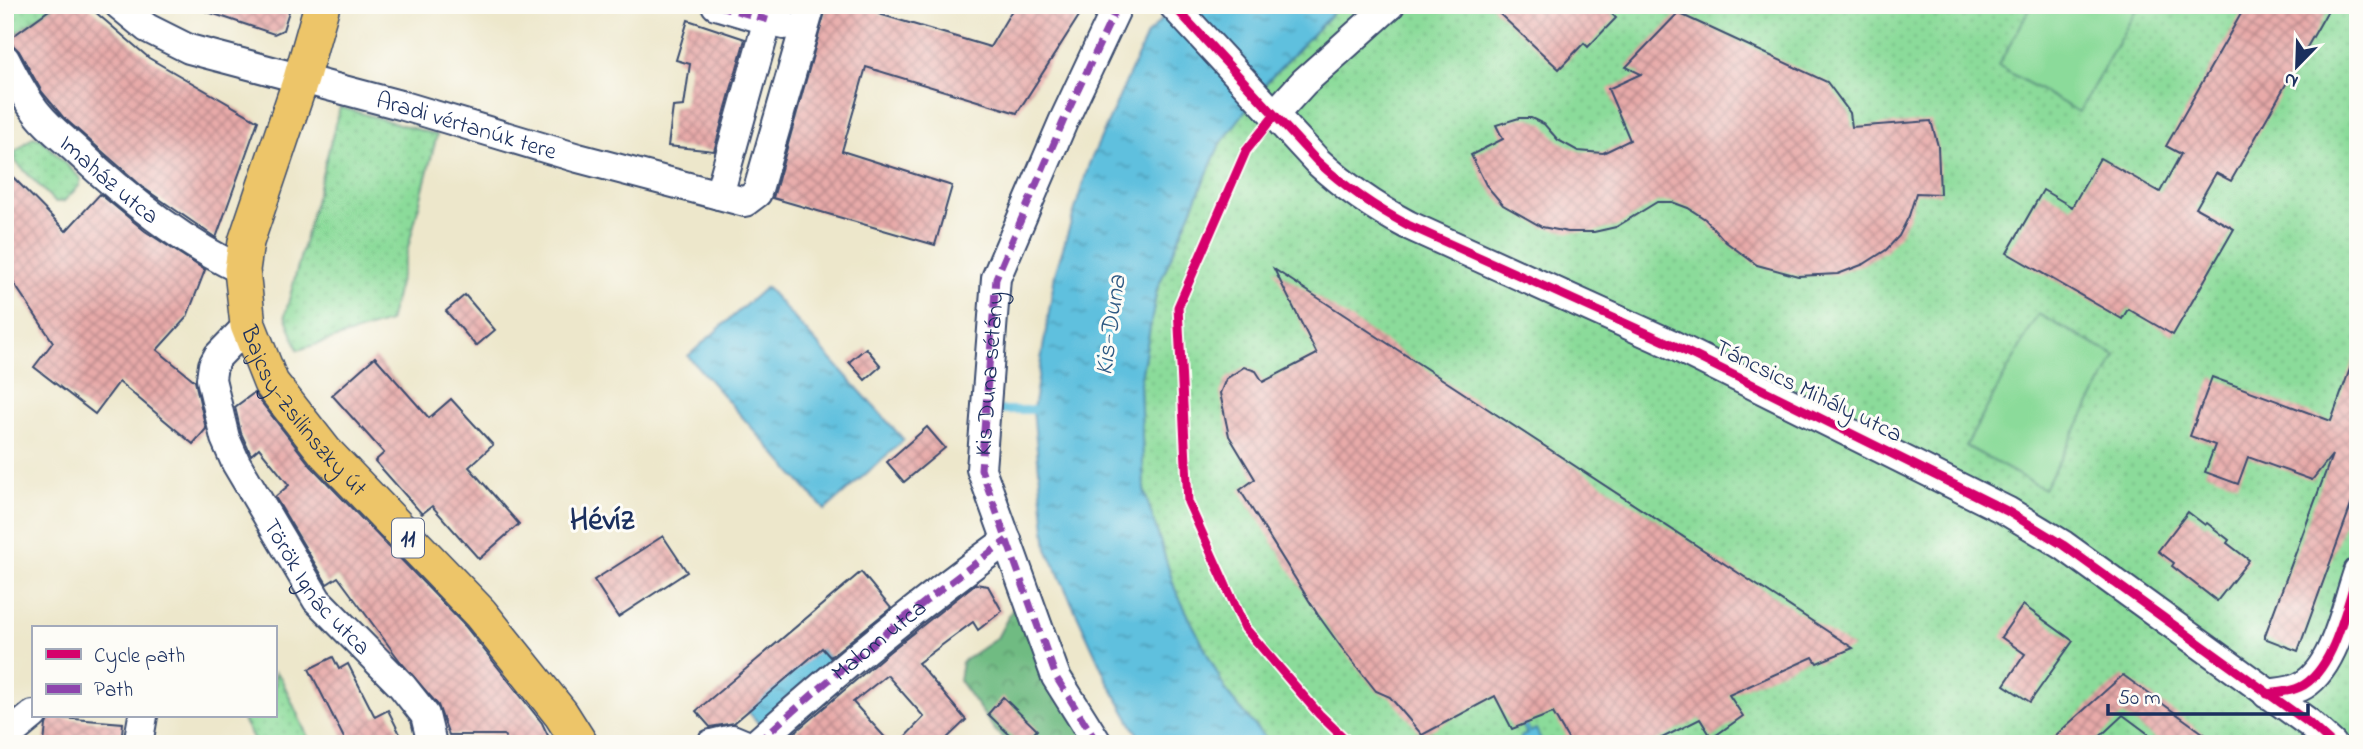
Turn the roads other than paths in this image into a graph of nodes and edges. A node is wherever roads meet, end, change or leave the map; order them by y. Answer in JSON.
{"nodes":[{"id":1,"x":119,"y":5,"type":"edge"},
{"id":2,"x":322,"y":5,"type":"edge"},
{"id":3,"x":716,"y":5,"type":"edge"},
{"id":4,"x":1118,"y":5,"type":"edge"},
{"id":5,"x":1173,"y":5,"type":"edge"},
{"id":6,"x":1391,"y":5,"type":"edge"},
{"id":7,"x":770,"y":13,"type":"edge"},
{"id":8,"x":807,"y":18,"type":"edge"},
{"id":9,"x":5,"y":59,"type":"edge"},
{"id":10,"x":300,"y":79,"type":"junction"},
{"id":11,"x":1282,"y":106,"type":"dead end"},
{"id":12,"x":719,"y":195,"type":"junction"},
{"id":13,"x":242,"y":270,"type":"junction"},
{"id":14,"x":248,"y":325,"type":"junction"},
{"id":15,"x":1007,"y":540,"type":"junction"},
{"id":16,"x":2358,"y":572,"type":"edge"},
{"id":17,"x":2275,"y":700,"type":"junction"},
{"id":18,"x":32,"y":716,"type":"edge"},
{"id":19,"x":143,"y":718,"type":"edge"},
{"id":20,"x":5,"y":738,"type":"edge"},
{"id":21,"x":138,"y":744,"type":"edge"},
{"id":22,"x":432,"y":744,"type":"edge"},
{"id":23,"x":580,"y":744,"type":"edge"},
{"id":24,"x":711,"y":744,"type":"edge"},
{"id":25,"x":744,"y":744,"type":"edge"},
{"id":26,"x":756,"y":744,"type":"edge"},
{"id":27,"x":1098,"y":744,"type":"edge"},
{"id":28,"x":2298,"y":744,"type":"edge"},
{"id":29,"x":2332,"y":744,"type":"edge"}],
"edges":[{"from":1,"to":10,"type":"street","name":"Aradi vértanúk tere"},
{"from":2,"to":10,"type":"main road","name":"Bajcsy-Zsilinszky út","number":"11"},
{"from":3,"to":7,"type":"street"},
{"from":4,"to":15,"type":"street","name":"Kis Duna sétány"},
{"from":5,"to":17,"type":"street","name":"Táncsics Mihály utca"},
{"from":6,"to":11,"type":"street"},
{"from":7,"to":8,"type":"street"},
{"from":7,"to":12,"type":"street"},
{"from":8,"to":12,"type":"street"},
{"from":9,"to":13,"type":"street","name":"Imaház utca"},
{"from":10,"to":12,"type":"street","name":"Aradi vértanúk tere"},
{"from":10,"to":13,"type":"main road","name":"Bajcsy-Zsilinszky út","number":"11"},
{"from":13,"to":14,"type":"main road","name":"Bajcsy-Zsilinszky út","number":"11"},
{"from":14,"to":22,"type":"street","name":"Török Ignác utca"},
{"from":14,"to":23,"type":"main road","name":"Bajcsy-Zsilinszky út","number":"11"},
{"from":15,"to":26,"type":"street","name":"Malom utca"},
{"from":15,"to":27,"type":"street","name":"Kis Duna sétány"},
{"from":16,"to":17,"type":"street"},
{"from":17,"to":28,"type":"street"},
{"from":17,"to":29,"type":"street","name":"Táncsics Mihály utca"},
{"from":18,"to":20,"type":"street"},
{"from":19,"to":21,"type":"street"},
{"from":24,"to":25,"type":"street"}]}
